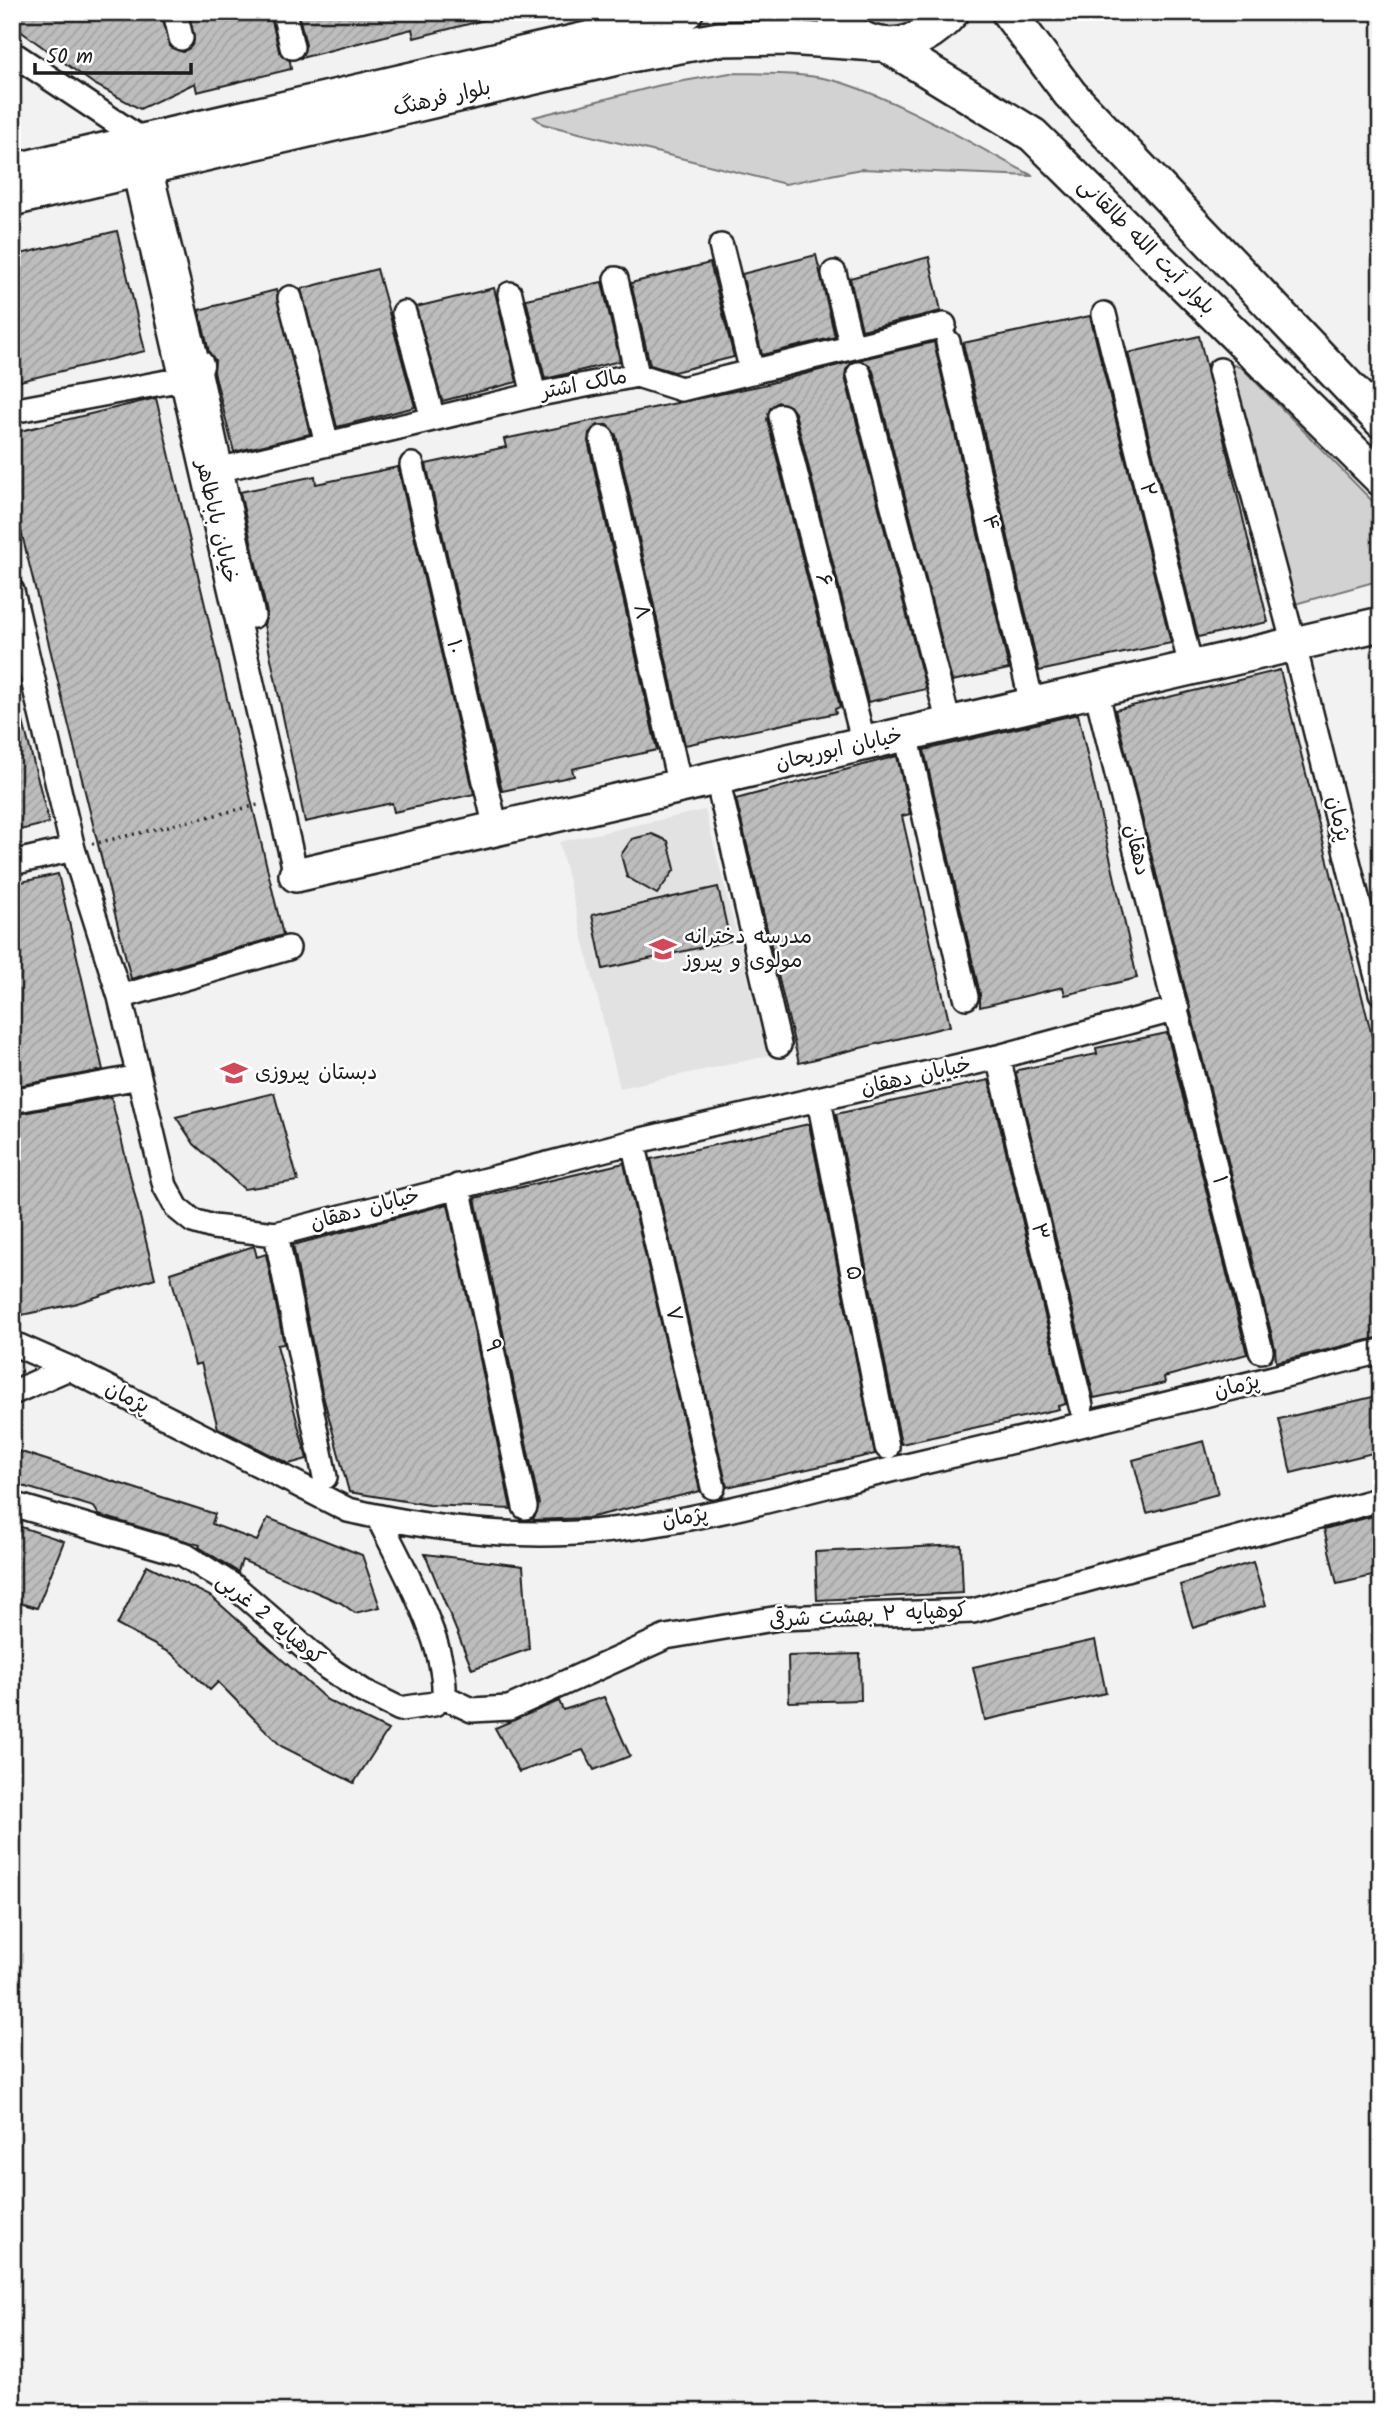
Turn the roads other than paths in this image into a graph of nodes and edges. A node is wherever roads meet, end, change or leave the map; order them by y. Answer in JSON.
{"nodes":[{"id":1,"x":175,"y":12,"type":"edge"},
{"id":2,"x":284,"y":12,"type":"edge"},
{"id":3,"x":686,"y":12,"type":"edge"},
{"id":4,"x":832,"y":12,"type":"edge"},
{"id":5,"x":952,"y":12,"type":"edge"},
{"id":6,"x":1008,"y":12,"type":"edge"},
{"id":7,"x":181,"y":38,"type":"dead end"},
{"id":8,"x":881,"y":44,"type":"junction"},
{"id":9,"x":292,"y":47,"type":"dead end"},
{"id":10,"x":12,"y":53,"type":"edge"},
{"id":11,"x":142,"y":160,"type":"junction"},
{"id":12,"x":12,"y":171,"type":"edge"},
{"id":13,"x":12,"y":199,"type":"edge"},
{"id":14,"x":721,"y":246,"type":"dead end"},
{"id":15,"x":834,"y":273,"type":"dead end"},
{"id":16,"x":616,"y":279,"type":"dead end"},
{"id":17,"x":510,"y":294,"type":"dead end"},
{"id":18,"x":290,"y":298,"type":"dead end"},
{"id":19,"x":404,"y":313,"type":"dead end"},
{"id":20,"x":1104,"y":314,"type":"dead end"},
{"id":21,"x":946,"y":333,"type":"joint"},
{"id":22,"x":852,"y":347,"type":"junction"},
{"id":23,"x":1220,"y":370,"type":"dead end"},
{"id":24,"x":190,"y":372,"type":"junction"},
{"id":25,"x":752,"y":372,"type":"junction"},
{"id":26,"x":859,"y":374,"type":"dead end"},
{"id":27,"x":637,"y":375,"type":"junction"},
{"id":28,"x":534,"y":395,"type":"junction"},
{"id":29,"x":12,"y":411,"type":"edge"},
{"id":30,"x":781,"y":416,"type":"dead end"},
{"id":31,"x":433,"y":419,"type":"junction"},
{"id":32,"x":1381,"y":421,"type":"edge"},
{"id":33,"x":602,"y":438,"type":"dead end"},
{"id":34,"x":327,"y":444,"type":"junction"},
{"id":35,"x":412,"y":464,"type":"dead end"},
{"id":36,"x":222,"y":470,"type":"junction"},
{"id":37,"x":1381,"y":479,"type":"edge"},
{"id":38,"x":12,"y":591,"type":"edge"},
{"id":39,"x":1380,"y":624,"type":"edge"},
{"id":40,"x":1294,"y":645,"type":"junction"},
{"id":41,"x":1191,"y":667,"type":"junction"},
{"id":42,"x":1096,"y":690,"type":"junction"},
{"id":43,"x":1032,"y":704,"type":"junction"},
{"id":44,"x":949,"y":724,"type":"junction"},
{"id":45,"x":906,"y":734,"type":"junction"},
{"id":46,"x":864,"y":744,"type":"junction"},
{"id":47,"x":717,"y":778,"type":"junction"},
{"id":48,"x":680,"y":787,"type":"junction"},
{"id":49,"x":496,"y":829,"type":"junction"},
{"id":50,"x":73,"y":849,"type":"junction"},
{"id":51,"x":12,"y":863,"type":"edge"},
{"id":52,"x":302,"y":874,"type":"junction"},
{"id":53,"x":288,"y":948,"type":"dead end"},
{"id":54,"x":1381,"y":993,"type":"edge"},
{"id":55,"x":120,"y":997,"type":"junction"},
{"id":56,"x":966,"y":997,"type":"dead end"},
{"id":57,"x":1177,"y":1009,"type":"junction"},
{"id":58,"x":779,"y":1045,"type":"dead end"},
{"id":59,"x":998,"y":1057,"type":"junction"},
{"id":60,"x":139,"y":1077,"type":"junction"},
{"id":61,"x":819,"y":1100,"type":"junction"},
{"id":62,"x":12,"y":1101,"type":"edge"},
{"id":63,"x":633,"y":1142,"type":"junction"},
{"id":64,"x":458,"y":1186,"type":"junction"},
{"id":65,"x":275,"y":1234,"type":"junction"},
{"id":66,"x":12,"y":1343,"type":"edge"},
{"id":67,"x":1261,"y":1351,"type":"dead end"},
{"id":68,"x":1381,"y":1351,"type":"edge"},
{"id":69,"x":69,"y":1368,"type":"junction"},
{"id":70,"x":12,"y":1393,"type":"edge"},
{"id":71,"x":1081,"y":1406,"type":"dead end"},
{"id":72,"x":887,"y":1447,"type":"dead end"},
{"id":73,"x":325,"y":1477,"type":"dead end"},
{"id":74,"x":713,"y":1487,"type":"dead end"},
{"id":75,"x":1381,"y":1499,"type":"edge"},
{"id":76,"x":12,"y":1504,"type":"edge"},
{"id":77,"x":526,"y":1507,"type":"dead end"},
{"id":78,"x":378,"y":1517,"type":"junction"},
{"id":79,"x":444,"y":1697,"type":"junction"}],
"edges":[{"from":1,"to":7,"type":"street"},
{"from":2,"to":9,"type":"street"},
{"from":3,"to":11,"type":"main road","name":"بلوار فرهنگ"},
{"from":4,"to":8,"type":"main road","name":"بلوار آیت الله طالقانی"},
{"from":5,"to":8,"type":"main road"},
{"from":6,"to":32,"type":"main road"},
{"from":8,"to":11,"type":"main road","name":"بلوار فرهنگ"},
{"from":8,"to":37,"type":"main road","name":"بلوار آیت الله طالقانی"},
{"from":10,"to":11,"type":"street"},
{"from":11,"to":12,"type":"main road","name":"بلوار فرهنگ"},
{"from":11,"to":13,"type":"main road","name":"بلوار فرهنگ"},
{"from":11,"to":24,"type":"street","name":"خیابان باباطاهر"},
{"from":14,"to":25,"type":"street"},
{"from":15,"to":22,"type":"street"},
{"from":16,"to":27,"type":"street"},
{"from":17,"to":28,"type":"street"},
{"from":18,"to":34,"type":"street"},
{"from":19,"to":31,"type":"street"},
{"from":20,"to":41,"type":"street","name":"۲"},
{"from":21,"to":22,"type":"street","name":"مالک اشتر"},
{"from":21,"to":43,"type":"street","name":"۴"},
{"from":22,"to":25,"type":"street","name":"مالک اشتر"},
{"from":23,"to":40,"type":"street","name":"پژمان"},
{"from":24,"to":29,"type":"street"},
{"from":24,"to":36,"type":"street","name":"خیابان باباطاهر"},
{"from":24,"to":52,"type":"street","name":"خیابان باباطاهر"},
{"from":25,"to":27,"type":"street","name":"مالک اشتر"},
{"from":26,"to":44,"type":"street"},
{"from":27,"to":28,"type":"street","name":"مالک اشتر"},
{"from":28,"to":31,"type":"street","name":"مالک اشتر"},
{"from":30,"to":46,"type":"street","name":"۶"},
{"from":31,"to":34,"type":"street","name":"مالک اشتر"},
{"from":33,"to":48,"type":"street","name":"۸"},
{"from":34,"to":36,"type":"street","name":"مالک اشتر"},
{"from":35,"to":49,"type":"street","name":"۱۰"},
{"from":36,"to":52,"type":"street","name":"خیابان باباطاهر"},
{"from":38,"to":50,"type":"street","name":"خیابان دهقان"},
{"from":39,"to":40,"type":"main road","name":"خیابان ابوریحان"},
{"from":40,"to":41,"type":"main road","name":"خیابان ابوریحان"},
{"from":40,"to":54,"type":"street","name":"پژمان"},
{"from":41,"to":42,"type":"main road","name":"خیابان ابوریحان"},
{"from":42,"to":43,"type":"main road","name":"خیابان ابوریحان"},
{"from":42,"to":57,"type":"street","name":"دهقان"},
{"from":43,"to":44,"type":"main road","name":"خیابان ابوریحان"},
{"from":44,"to":45,"type":"main road","name":"خیابان ابوریحان"},
{"from":45,"to":46,"type":"main road","name":"خیابان ابوریحان"},
{"from":45,"to":56,"type":"street"},
{"from":46,"to":47,"type":"main road","name":"خیابان ابوریحان"},
{"from":47,"to":48,"type":"main road","name":"خیابان ابوریحان"},
{"from":47,"to":58,"type":"street"},
{"from":48,"to":49,"type":"main road","name":"خیابان ابوریحان"},
{"from":49,"to":52,"type":"main road","name":"خیابان ابوریحان"},
{"from":50,"to":51,"type":"street"},
{"from":50,"to":55,"type":"street","name":"خیابان دهقان"},
{"from":53,"to":55,"type":"street"},
{"from":55,"to":60,"type":"street","name":"خیابان دهقان"},
{"from":57,"to":59,"type":"street","name":"خیابان دهقان"},
{"from":57,"to":67,"type":"street","name":"۱"},
{"from":59,"to":61,"type":"street","name":"خیابان دهقان"},
{"from":59,"to":71,"type":"street","name":"۳"},
{"from":60,"to":62,"type":"street"},
{"from":60,"to":65,"type":"street","name":"خیابان دهقان"},
{"from":61,"to":63,"type":"street","name":"خیابان دهقان"},
{"from":61,"to":72,"type":"street","name":"۵"},
{"from":63,"to":64,"type":"street","name":"خیابان دهقان"},
{"from":63,"to":74,"type":"street","name":"۷"},
{"from":64,"to":65,"type":"street","name":"خیابان دهقان"},
{"from":64,"to":77,"type":"street","name":"۹"},
{"from":65,"to":73,"type":"street"},
{"from":66,"to":69,"type":"street","name":"پژمان"},
{"from":68,"to":78,"type":"street","name":"پژمان"},
{"from":69,"to":70,"type":"street"},
{"from":69,"to":78,"type":"street","name":"پژمان"},
{"from":75,"to":79,"type":"street","name":"کوهپایه ۲ بهشت شرقی"},
{"from":76,"to":79,"type":"street","name":"کوهپایه 2 غربی"},
{"from":78,"to":79,"type":"street"}]}
